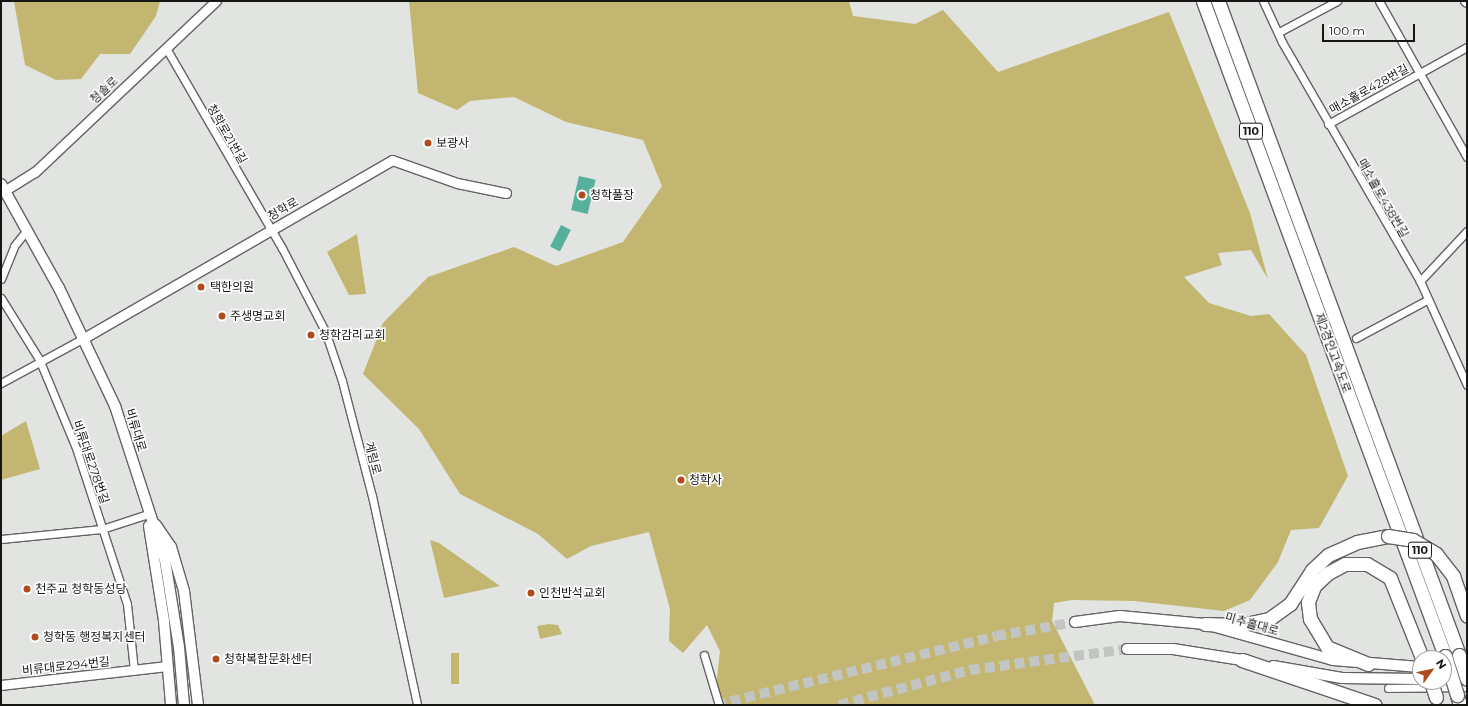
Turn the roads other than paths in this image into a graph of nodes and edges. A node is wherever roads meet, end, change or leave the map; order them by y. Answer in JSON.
{"nodes":[{"id":1,"x":216,"y":1,"type":"edge"},
{"id":2,"x":1203,"y":1,"type":"edge"},
{"id":3,"x":1218,"y":1,"type":"edge"},
{"id":4,"x":1263,"y":1,"type":"edge"},
{"id":5,"x":1337,"y":1,"type":"edge"},
{"id":6,"x":1379,"y":1,"type":"edge"},
{"id":7,"x":1279,"y":32,"type":"junction"},
{"id":8,"x":1467,"y":47,"type":"edge"},
{"id":9,"x":166,"y":48,"type":"junction"},
{"id":10,"x":1420,"y":73,"type":"junction"},
{"id":11,"x":1328,"y":124,"type":"junction"},
{"id":12,"x":1467,"y":157,"type":"edge"},
{"id":13,"x":2,"y":188,"type":"edge"},
{"id":14,"x":506,"y":193,"type":"dead end"},
{"id":15,"x":26,"y":230,"type":"junction"},
{"id":16,"x":270,"y":230,"type":"junction"},
{"id":17,"x":1467,"y":231,"type":"edge"},
{"id":18,"x":1,"y":279,"type":"edge"},
{"id":19,"x":1420,"y":281,"type":"junction"},
{"id":20,"x":1,"y":298,"type":"edge"},
{"id":21,"x":1427,"y":300,"type":"junction"},
{"id":22,"x":84,"y":338,"type":"junction"},
{"id":23,"x":1356,"y":338,"type":"dead end"},
{"id":24,"x":39,"y":360,"type":"junction"},
{"id":25,"x":1466,"y":381,"type":"edge"},
{"id":26,"x":1,"y":383,"type":"edge"},
{"id":27,"x":148,"y":514,"type":"junction"},
{"id":28,"x":102,"y":529,"type":"junction"},
{"id":29,"x":1,"y":539,"type":"edge"},
{"id":30,"x":1467,"y":616,"type":"edge"},
{"id":31,"x":1075,"y":622,"type":"tunnel mouth"},
{"id":32,"x":1204,"y":624,"type":"junction"},
{"id":33,"x":1127,"y":649,"type":"tunnel mouth"},
{"id":34,"x":1419,"y":650,"type":"edge"},
{"id":35,"x":1440,"y":650,"type":"edge"},
{"id":36,"x":704,"y":655,"type":"dead end"},
{"id":37,"x":1463,"y":659,"type":"edge"},
{"id":38,"x":1242,"y":660,"type":"junction"},
{"id":39,"x":1452,"y":660,"type":"edge"},
{"id":40,"x":1368,"y":664,"type":"junction"},
{"id":41,"x":167,"y":666,"type":"junction"},
{"id":42,"x":1412,"y":667,"type":"edge"},
{"id":43,"x":134,"y":671,"type":"junction"},
{"id":44,"x":1467,"y":675,"type":"edge"},
{"id":45,"x":1452,"y":676,"type":"edge"},
{"id":46,"x":1452,"y":677,"type":"edge"},
{"id":47,"x":1412,"y":679,"type":"edge"},
{"id":48,"x":1467,"y":679,"type":"edge"},
{"id":49,"x":1,"y":685,"type":"edge"},
{"id":50,"x":1388,"y":688,"type":"dead end"},
{"id":51,"x":1433,"y":690,"type":"edge"},
{"id":52,"x":1461,"y":696,"type":"edge"},
{"id":53,"x":1438,"y":701,"type":"edge"},
{"id":54,"x":1372,"y":704,"type":"edge"},
{"id":55,"x":171,"y":705,"type":"edge"},
{"id":56,"x":184,"y":705,"type":"edge"},
{"id":57,"x":198,"y":705,"type":"edge"},
{"id":58,"x":417,"y":705,"type":"edge"},
{"id":59,"x":719,"y":705,"type":"edge"}],
"edges":[{"from":1,"to":9,"type":"street","name":"청솔로"},
{"from":2,"to":35,"type":"highway","name":"제2경인고속도로","number":"110"},
{"from":3,"to":37,"type":"highway","name":"제2경인고속도로","number":"110"},
{"from":4,"to":7,"type":"street","name":"매소홀로438번길"},
{"from":5,"to":7,"type":"street"},
{"from":6,"to":10,"type":"street"},
{"from":7,"to":11,"type":"street","name":"매소홀로438번길"},
{"from":8,"to":10,"type":"street","name":"매소홀로428번길"},
{"from":9,"to":13,"type":"street","name":"청솔로"},
{"from":9,"to":16,"type":"street","name":"청학로21번길"},
{"from":10,"to":11,"type":"street","name":"매소홀로428번길"},
{"from":10,"to":12,"type":"street","name":"매소홀로428번길"},
{"from":11,"to":19,"type":"street","name":"매소홀로438번길"},
{"from":13,"to":15,"type":"main road","name":"비류대로"},
{"from":14,"to":16,"type":"street","name":"청학로"},
{"from":15,"to":18,"type":"street"},
{"from":15,"to":22,"type":"main road","name":"비류대로"},
{"from":16,"to":22,"type":"street","name":"청학로"},
{"from":16,"to":58,"type":"street","name":"계림로"},
{"from":17,"to":19,"type":"street"},
{"from":19,"to":21,"type":"street","name":"매소홀로438번길"},
{"from":20,"to":24,"type":"street","name":"비류대로278번길"},
{"from":21,"to":23,"type":"street"},
{"from":21,"to":25,"type":"street","name":"매소홀로438번길"},
{"from":22,"to":24,"type":"street"},
{"from":22,"to":27,"type":"main road","name":"비류대로"},
{"from":24,"to":26,"type":"street"},
{"from":24,"to":28,"type":"street","name":"비류대로278번길"},
{"from":27,"to":28,"type":"street"},
{"from":27,"to":41,"type":"main road"},
{"from":27,"to":56,"type":"main road","name":"비류대로"},
{"from":27,"to":57,"type":"main road"},
{"from":28,"to":29,"type":"street"},
{"from":28,"to":43,"type":"street"},
{"from":30,"to":32,"type":"highway","bridge":true},
{"from":31,"to":32,"type":"main road","name":"미추홀대로"},
{"from":32,"to":40,"type":"main road","name":"미추홀대로"},
{"from":33,"to":38,"type":"main road"},
{"from":34,"to":40,"type":"highway"},
{"from":36,"to":59,"type":"street"},
{"from":37,"to":39,"type":"main road"},
{"from":37,"to":48,"type":"highway","name":"제2경인고속도로","number":"110","bridge":true},
{"from":38,"to":47,"type":"main road"},
{"from":38,"to":54,"type":"highway"},
{"from":40,"to":42,"type":"main road","name":"미추홀대로"},
{"from":41,"to":43,"type":"street","name":"비류대로294번길"},
{"from":41,"to":55,"type":"main road"},
{"from":43,"to":49,"type":"street","name":"비류대로294번길"},
{"from":44,"to":45,"type":"main road"},
{"from":46,"to":52,"type":"highway","name":"제2경인고속도로","number":"110","bridge":true},
{"from":50,"to":52,"type":"street"},
{"from":51,"to":53,"type":"highway","bridge":true}]}
